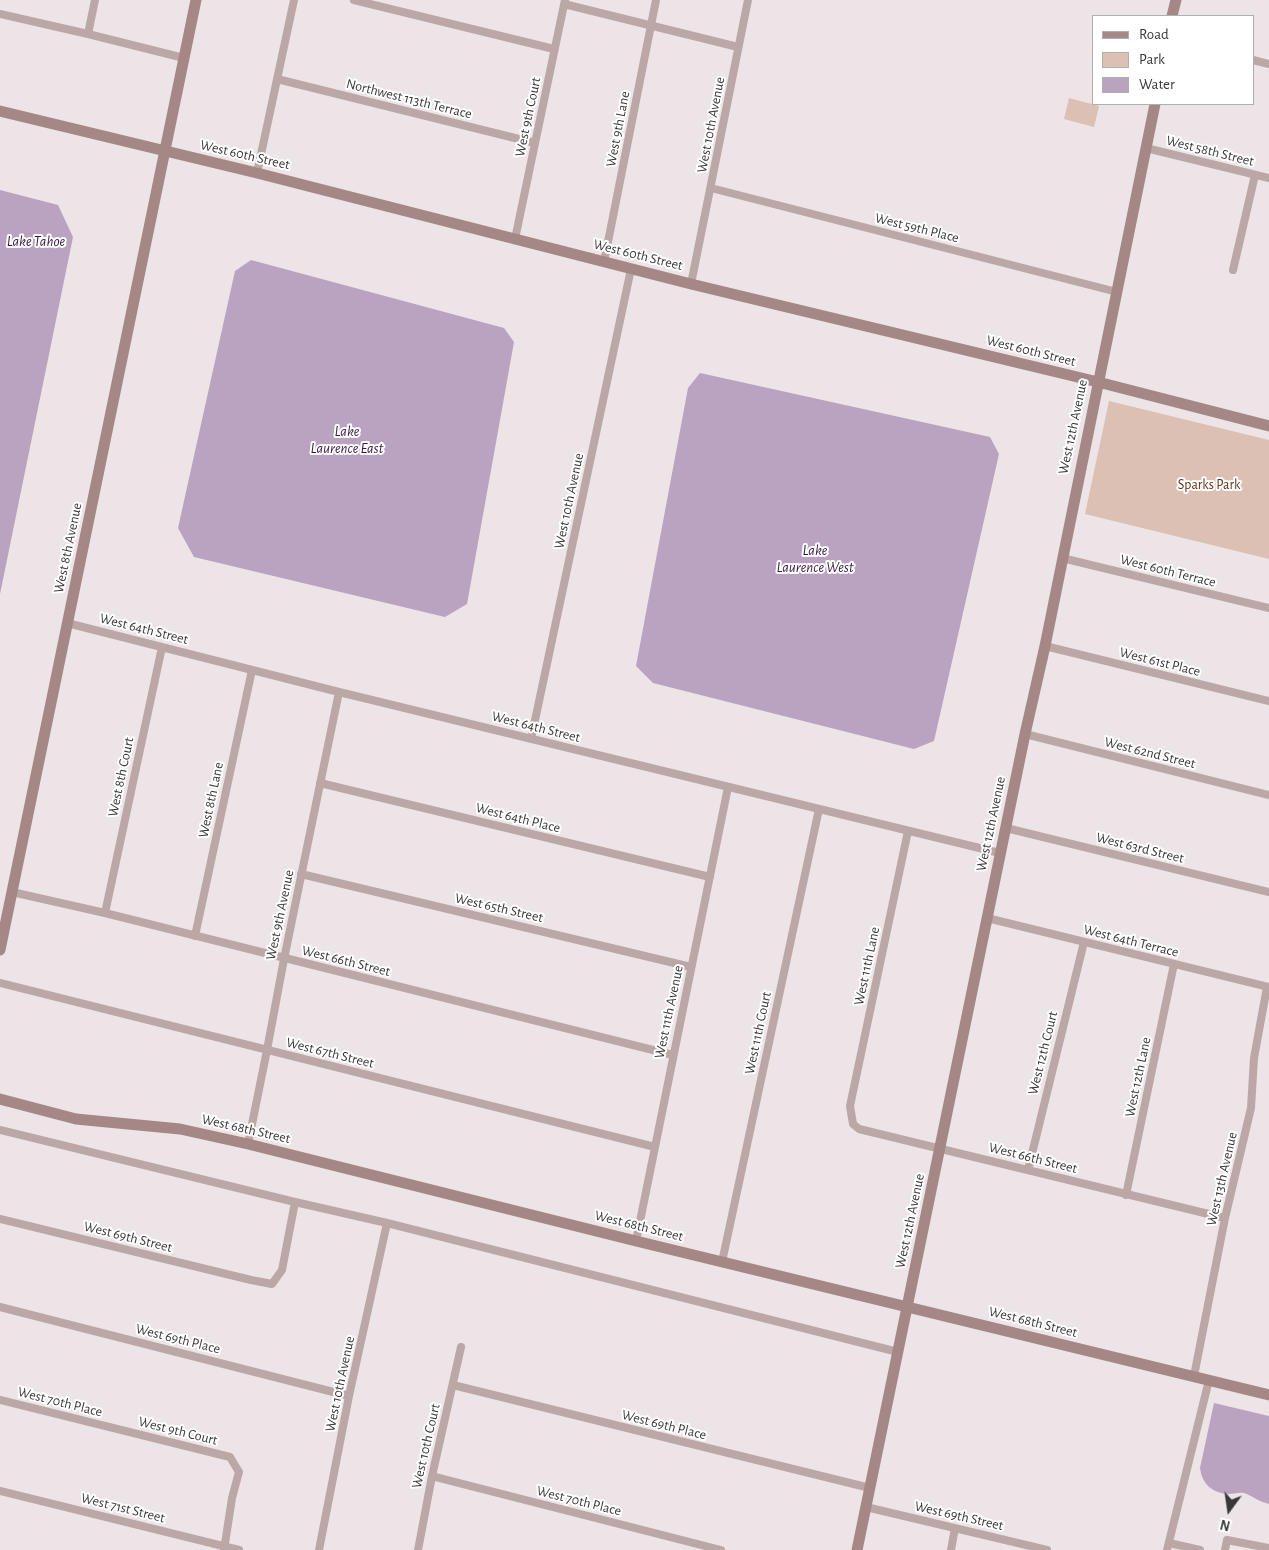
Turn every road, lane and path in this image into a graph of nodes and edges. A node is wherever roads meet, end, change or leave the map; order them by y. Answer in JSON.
{"nodes":[{"id":1,"x":95,"y":0,"type":"edge"},
{"id":2,"x":196,"y":0,"type":"edge"},
{"id":3,"x":294,"y":0,"type":"edge"},
{"id":4,"x":354,"y":0,"type":"edge"},
{"id":5,"x":656,"y":0,"type":"edge"},
{"id":6,"x":748,"y":0,"type":"edge"},
{"id":7,"x":1176,"y":0,"type":"edge"},
{"id":8,"x":564,"y":2,"type":"edge"},
{"id":9,"x":0,"y":14,"type":"edge"},
{"id":10,"x":1172,"y":15,"type":"edge"},
{"id":11,"x":651,"y":24,"type":"junction"},
{"id":12,"x":88,"y":34,"type":"junction"},
{"id":13,"x":738,"y":47,"type":"junction"},
{"id":14,"x":554,"y":50,"type":"junction"},
{"id":15,"x":184,"y":58,"type":"junction"},
{"id":16,"x":1254,"y":60,"type":"edge"},
{"id":17,"x":1269,"y":64,"type":"edge"},
{"id":18,"x":277,"y":79,"type":"junction"},
{"id":19,"x":1154,"y":105,"type":"edge"},
{"id":20,"x":0,"y":111,"type":"edge"},
{"id":21,"x":535,"y":143,"type":"junction"},
{"id":22,"x":1146,"y":148,"type":"junction"},
{"id":23,"x":164,"y":152,"type":"junction"},
{"id":24,"x":257,"y":173,"type":"junction"},
{"id":25,"x":1255,"y":175,"type":"junction"},
{"id":26,"x":1269,"y":178,"type":"edge"},
{"id":27,"x":711,"y":188,"type":"junction"},
{"id":28,"x":515,"y":239,"type":"junction"},
{"id":29,"x":604,"y":262,"type":"junction"},
{"id":30,"x":631,"y":269,"type":"junction"},
{"id":31,"x":1233,"y":270,"type":"dead end"},
{"id":32,"x":691,"y":284,"type":"junction"},
{"id":33,"x":1117,"y":292,"type":"junction"},
{"id":34,"x":1098,"y":382,"type":"junction"},
{"id":35,"x":1269,"y":426,"type":"edge"},
{"id":36,"x":1062,"y":558,"type":"junction"},
{"id":37,"x":1269,"y":608,"type":"edge"},
{"id":38,"x":67,"y":622,"type":"junction"},
{"id":39,"x":162,"y":646,"type":"junction"},
{"id":40,"x":1045,"y":646,"type":"junction"},
{"id":41,"x":252,"y":670,"type":"junction"},
{"id":42,"x":339,"y":692,"type":"junction"},
{"id":43,"x":1269,"y":701,"type":"edge"},
{"id":44,"x":1025,"y":734,"type":"junction"},
{"id":45,"x":530,"y":739,"type":"junction"},
{"id":46,"x":320,"y":783,"type":"junction"},
{"id":47,"x":728,"y":787,"type":"junction"},
{"id":48,"x":1269,"y":796,"type":"edge"},
{"id":49,"x":819,"y":809,"type":"junction"},
{"id":50,"x":1006,"y":828,"type":"junction"},
{"id":51,"x":908,"y":831,"type":"junction"},
{"id":52,"x":1000,"y":854,"type":"junction"},
{"id":53,"x":301,"y":874,"type":"junction"},
{"id":54,"x":710,"y":877,"type":"junction"},
{"id":55,"x":12,"y":892,"type":"junction"},
{"id":56,"x":1269,"y":892,"type":"edge"},
{"id":57,"x":4,"y":910,"type":"edge"},
{"id":58,"x":105,"y":913,"type":"junction"},
{"id":59,"x":987,"y":918,"type":"junction"},
{"id":60,"x":195,"y":936,"type":"junction"},
{"id":61,"x":1084,"y":942,"type":"junction"},
{"id":62,"x":0,"y":950,"type":"edge"},
{"id":63,"x":284,"y":959,"type":"junction"},
{"id":64,"x":1174,"y":964,"type":"junction"},
{"id":65,"x":691,"y":967,"type":"junction"},
{"id":66,"x":0,"y":983,"type":"edge"},
{"id":67,"x":1268,"y":987,"type":"edge"},
{"id":68,"x":267,"y":1050,"type":"junction"},
{"id":69,"x":673,"y":1055,"type":"junction"},
{"id":70,"x":0,"y":1100,"type":"edge"},
{"id":71,"x":850,"y":1106,"type":"joint"},
{"id":72,"x":0,"y":1130,"type":"edge"},
{"id":73,"x":248,"y":1144,"type":"junction"},
{"id":74,"x":655,"y":1147,"type":"junction"},
{"id":75,"x":940,"y":1149,"type":"junction"},
{"id":76,"x":1028,"y":1170,"type":"junction"},
{"id":77,"x":1126,"y":1195,"type":"junction"},
{"id":78,"x":295,"y":1202,"type":"junction"},
{"id":79,"x":1225,"y":1218,"type":"junction"},
{"id":80,"x":0,"y":1219,"type":"edge"},
{"id":81,"x":387,"y":1223,"type":"junction"},
{"id":82,"x":636,"y":1241,"type":"junction"},
{"id":83,"x":722,"y":1262,"type":"junction"},
{"id":84,"x":0,"y":1307,"type":"edge"},
{"id":85,"x":907,"y":1307,"type":"junction"},
{"id":86,"x":461,"y":1347,"type":"dead end"},
{"id":87,"x":898,"y":1352,"type":"junction"},
{"id":88,"x":1194,"y":1376,"type":"junction"},
{"id":89,"x":1209,"y":1380,"type":"junction"},
{"id":90,"x":453,"y":1385,"type":"junction"},
{"id":91,"x":1269,"y":1395,"type":"edge"},
{"id":92,"x":349,"y":1396,"type":"junction"},
{"id":93,"x":0,"y":1400,"type":"edge"},
{"id":94,"x":115,"y":1428,"type":"joint"},
{"id":95,"x":432,"y":1476,"type":"junction"},
{"id":96,"x":870,"y":1488,"type":"junction"},
{"id":97,"x":0,"y":1491,"type":"edge"},
{"id":98,"x":866,"y":1507,"type":"junction"},
{"id":99,"x":956,"y":1528,"type":"junction"},
{"id":100,"x":1168,"y":1546,"type":"edge"},
{"id":101,"x":225,"y":1548,"type":"edge"},
{"id":102,"x":1269,"y":1548,"type":"edge"},
{"id":103,"x":240,"y":1550,"type":"edge"},
{"id":104,"x":319,"y":1550,"type":"edge"},
{"id":105,"x":418,"y":1550,"type":"edge"},
{"id":106,"x":721,"y":1550,"type":"edge"},
{"id":107,"x":857,"y":1550,"type":"edge"},
{"id":108,"x":951,"y":1550,"type":"edge"},
{"id":109,"x":1047,"y":1550,"type":"edge"},
{"id":110,"x":1200,"y":1550,"type":"edge"},
{"id":111,"x":1225,"y":1550,"type":"edge"}],
"edges":[{"from":1,"to":12,"type":"street"},
{"from":2,"to":15,"type":"main road","name":"West 8th Avenue"},
{"from":3,"to":18,"type":"street"},
{"from":4,"to":14,"type":"street"},
{"from":5,"to":11,"type":"street","name":"West 9th Lane"},
{"from":6,"to":13,"type":"street","name":"West 10th Avenue"},
{"from":7,"to":10,"type":"main road"},
{"from":8,"to":11,"type":"street"},
{"from":8,"to":14,"type":"street","name":"West 9th Court"},
{"from":9,"to":12,"type":"street"},
{"from":11,"to":13,"type":"street"},
{"from":11,"to":29,"type":"street","name":"West 9th Lane"},
{"from":12,"to":15,"type":"street"},
{"from":13,"to":27,"type":"street","name":"West 10th Avenue"},
{"from":14,"to":21,"type":"street","name":"West 9th Court"},
{"from":15,"to":23,"type":"main road","name":"West 8th Avenue"},
{"from":16,"to":17,"type":"street"},
{"from":18,"to":21,"type":"street","name":"Northwest 113th Terrace"},
{"from":18,"to":24,"type":"street"},
{"from":19,"to":22,"type":"main road","name":"West 12th Avenue"},
{"from":20,"to":23,"type":"main road","name":"West 60th Street"},
{"from":21,"to":28,"type":"street","name":"West 9th Court"},
{"from":22,"to":25,"type":"street","name":"West 58th Street"},
{"from":22,"to":33,"type":"main road","name":"West 12th Avenue"},
{"from":23,"to":24,"type":"main road","name":"West 60th Street"},
{"from":23,"to":38,"type":"main road","name":"West 8th Avenue"},
{"from":24,"to":28,"type":"main road","name":"West 60th Street"},
{"from":25,"to":26,"type":"street","name":"West 58th Street"},
{"from":25,"to":31,"type":"street"},
{"from":27,"to":32,"type":"street","name":"West 10th Avenue"},
{"from":27,"to":33,"type":"street","name":"West 59th Place"},
{"from":28,"to":29,"type":"main road","name":"West 60th Street"},
{"from":29,"to":30,"type":"main road","name":"West 60th Street"},
{"from":30,"to":32,"type":"main road","name":"West 60th Street"},
{"from":30,"to":45,"type":"street","name":"West 10th Avenue"},
{"from":32,"to":34,"type":"main road","name":"West 60th Street"},
{"from":33,"to":34,"type":"main road","name":"West 12th Avenue"},
{"from":34,"to":35,"type":"main road","name":"West 60th Street"},
{"from":34,"to":36,"type":"main road","name":"West 12th Avenue"},
{"from":36,"to":37,"type":"street","name":"West 60th Terrace"},
{"from":36,"to":40,"type":"main road","name":"West 12th Avenue"},
{"from":38,"to":39,"type":"street","name":"West 64th Street"},
{"from":38,"to":55,"type":"main road","name":"West 8th Avenue"},
{"from":39,"to":41,"type":"street","name":"West 64th Street"},
{"from":39,"to":58,"type":"street","name":"West 8th Court"},
{"from":40,"to":43,"type":"street","name":"West 61st Place"},
{"from":40,"to":44,"type":"main road","name":"West 12th Avenue"},
{"from":41,"to":42,"type":"street","name":"West 64th Street"},
{"from":41,"to":60,"type":"street","name":"West 8th Lane"},
{"from":42,"to":45,"type":"street","name":"West 64th Street"},
{"from":42,"to":46,"type":"street","name":"West 9th Avenue"},
{"from":44,"to":48,"type":"street","name":"West 62nd Street"},
{"from":44,"to":50,"type":"main road","name":"West 12th Avenue"},
{"from":45,"to":47,"type":"street","name":"West 64th Street"},
{"from":46,"to":53,"type":"street","name":"West 9th Avenue"},
{"from":46,"to":54,"type":"street","name":"West 64th Place"},
{"from":47,"to":49,"type":"street","name":"West 64th Street"},
{"from":47,"to":54,"type":"street","name":"West 11th Avenue"},
{"from":49,"to":51,"type":"street","name":"West 64th Street"},
{"from":49,"to":83,"type":"street","name":"West 11th Court"},
{"from":50,"to":52,"type":"main road","name":"West 12th Avenue"},
{"from":50,"to":56,"type":"street","name":"West 63rd Street"},
{"from":51,"to":52,"type":"street","name":"West 64th Street"},
{"from":51,"to":71,"type":"street","name":"West 11th Lane"},
{"from":52,"to":59,"type":"main road","name":"West 12th Avenue"},
{"from":53,"to":63,"type":"street","name":"West 9th Avenue"},
{"from":53,"to":65,"type":"street","name":"West 65th Street"},
{"from":54,"to":65,"type":"street","name":"West 11th Avenue"},
{"from":55,"to":57,"type":"main road","name":"West 8th Avenue"},
{"from":55,"to":58,"type":"street","name":"West 66th Street"},
{"from":57,"to":62,"type":"main road","name":"West 8th Avenue"},
{"from":58,"to":60,"type":"street","name":"West 66th Street"},
{"from":59,"to":61,"type":"street","name":"West 64th Terrace"},
{"from":59,"to":75,"type":"main road","name":"West 12th Avenue"},
{"from":60,"to":63,"type":"street","name":"West 66th Street"},
{"from":61,"to":64,"type":"street","name":"West 64th Terrace"},
{"from":61,"to":76,"type":"street","name":"West 12th Court"},
{"from":63,"to":68,"type":"street","name":"West 9th Avenue"},
{"from":63,"to":69,"type":"street","name":"West 66th Street"},
{"from":64,"to":67,"type":"street","name":"West 64th Terrace"},
{"from":64,"to":77,"type":"street","name":"West 12th Lane"},
{"from":65,"to":69,"type":"street","name":"West 11th Avenue"},
{"from":66,"to":68,"type":"street","name":"West 67th Street"},
{"from":67,"to":79,"type":"street","name":"West 13th Avenue"},
{"from":68,"to":73,"type":"street","name":"West 9th Avenue"},
{"from":68,"to":74,"type":"street","name":"West 67th Street"},
{"from":69,"to":74,"type":"street","name":"West 11th Avenue"},
{"from":70,"to":73,"type":"main road","name":"West 68th Street"},
{"from":71,"to":75,"type":"street","name":"West 66th Street"},
{"from":72,"to":78,"type":"street"},
{"from":73,"to":82,"type":"main road","name":"West 68th Street"},
{"from":74,"to":82,"type":"street","name":"West 11th Avenue"},
{"from":75,"to":76,"type":"street","name":"West 66th Street"},
{"from":75,"to":85,"type":"main road","name":"West 12th Avenue"},
{"from":76,"to":77,"type":"street","name":"West 66th Street"},
{"from":77,"to":79,"type":"street","name":"West 66th Street"},
{"from":78,"to":80,"type":"street","name":"West 69th Street"},
{"from":78,"to":81,"type":"street"},
{"from":79,"to":88,"type":"street","name":"West 13th Avenue"},
{"from":81,"to":87,"type":"street"},
{"from":81,"to":92,"type":"street","name":"West 10th Avenue"},
{"from":82,"to":83,"type":"main road","name":"West 68th Street"},
{"from":83,"to":85,"type":"main road","name":"West 68th Street"},
{"from":84,"to":92,"type":"street","name":"West 69th Place"},
{"from":85,"to":87,"type":"main road","name":"West 12th Avenue"},
{"from":85,"to":88,"type":"main road","name":"West 68th Street"},
{"from":86,"to":90,"type":"street","name":"West 10th Court"},
{"from":87,"to":96,"type":"main road","name":"West 12th Avenue"},
{"from":88,"to":89,"type":"main road","name":"West 68th Street"},
{"from":89,"to":91,"type":"main road","name":"West 68th Street"},
{"from":89,"to":100,"type":"street"},
{"from":90,"to":95,"type":"street","name":"West 10th Court"},
{"from":90,"to":96,"type":"street","name":"West 69th Place"},
{"from":92,"to":104,"type":"street","name":"West 10th Avenue"},
{"from":93,"to":94,"type":"street","name":"West 70th Place"},
{"from":94,"to":101,"type":"street","name":"West 9th Court"},
{"from":95,"to":105,"type":"street","name":"West 10th Court"},
{"from":95,"to":106,"type":"street","name":"West 70th Place"},
{"from":96,"to":98,"type":"main road","name":"West 12th Avenue"},
{"from":97,"to":101,"type":"street","name":"West 71st Street"},
{"from":98,"to":99,"type":"street","name":"West 69th Street"},
{"from":98,"to":107,"type":"main road","name":"West 12th Avenue"},
{"from":99,"to":108,"type":"street"},
{"from":99,"to":109,"type":"street","name":"West 69th Street"},
{"from":100,"to":110,"type":"street"},
{"from":101,"to":103,"type":"street","name":"West 71st Street"},
{"from":102,"to":111,"type":"street"}]}
